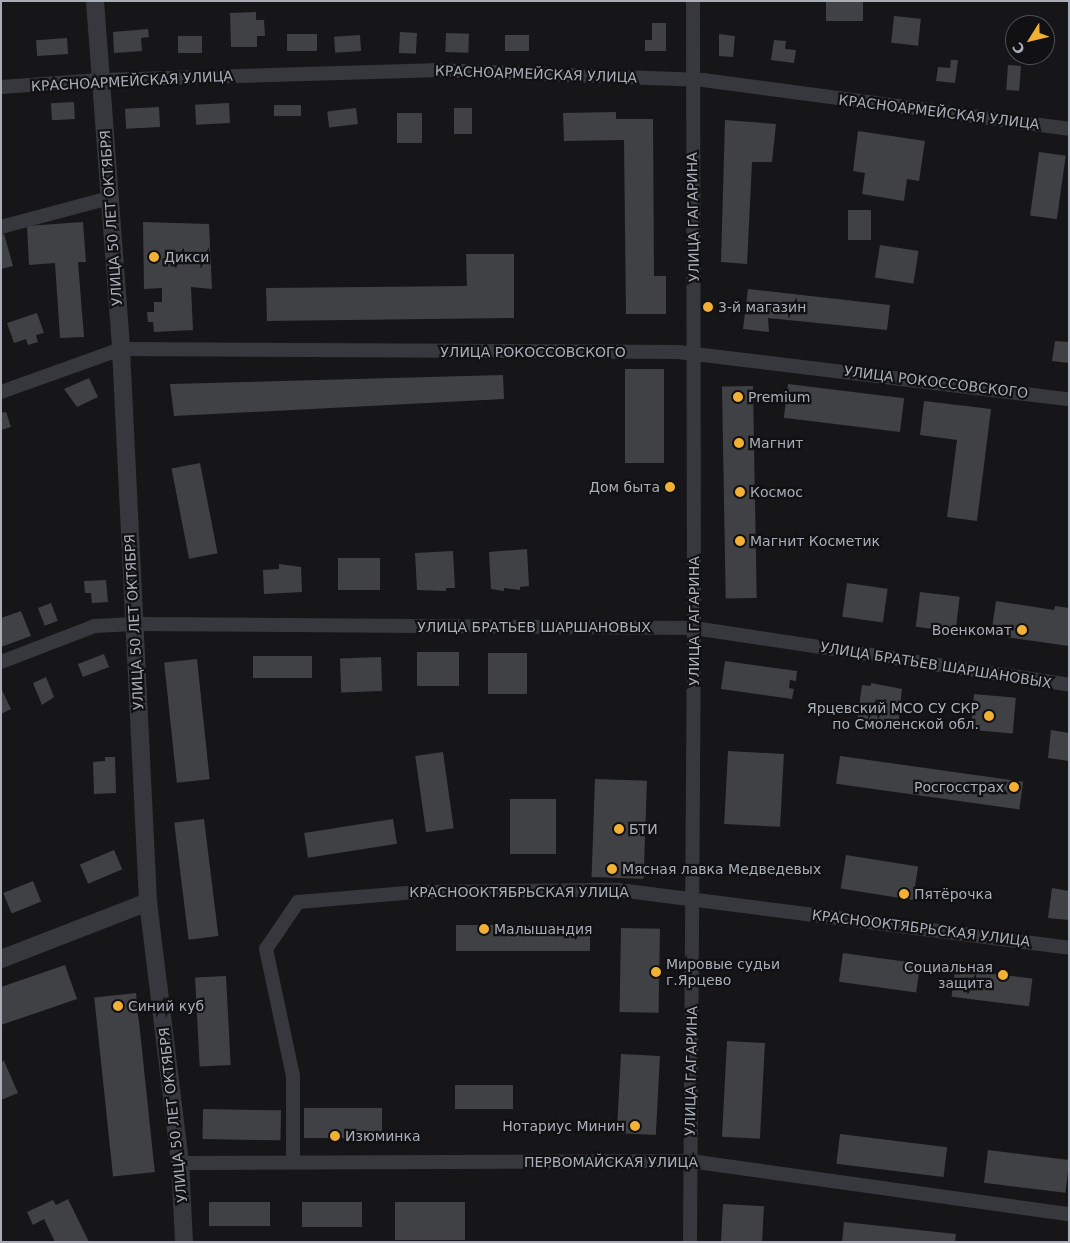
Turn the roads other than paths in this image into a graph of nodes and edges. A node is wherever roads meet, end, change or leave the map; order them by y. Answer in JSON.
{"nodes":[{"id":1,"x":95,"y":1,"type":"edge"},
{"id":2,"x":692,"y":1,"type":"edge"},
{"id":3,"x":101,"y":80,"type":"junction"},
{"id":4,"x":692,"y":80,"type":"junction"},
{"id":5,"x":1,"y":87,"type":"edge"},
{"id":6,"x":1069,"y":129,"type":"edge"},
{"id":7,"x":109,"y":198,"type":"junction"},
{"id":8,"x":1,"y":227,"type":"edge"},
{"id":9,"x":121,"y":349,"type":"junction"},
{"id":10,"x":694,"y":352,"type":"junction"},
{"id":11,"x":1,"y":392,"type":"edge"},
{"id":12,"x":1069,"y":399,"type":"edge"},
{"id":13,"x":134,"y":624,"type":"junction"},
{"id":14,"x":694,"y":628,"type":"junction"},
{"id":15,"x":1,"y":662,"type":"edge"},
{"id":16,"x":1069,"y":685,"type":"edge"},
{"id":17,"x":693,"y":899,"type":"junction"},
{"id":18,"x":148,"y":902,"type":"junction"},
{"id":19,"x":1069,"y":948,"type":"edge"},
{"id":20,"x":1,"y":959,"type":"edge"},
{"id":21,"x":690,"y":1161,"type":"junction"},
{"id":22,"x":293,"y":1162,"type":"junction"},
{"id":23,"x":180,"y":1163,"type":"junction"},
{"id":24,"x":1069,"y":1214,"type":"edge"},
{"id":25,"x":184,"y":1242,"type":"edge"},
{"id":26,"x":690,"y":1242,"type":"edge"}],
"edges":[{"from":1,"to":3,"type":"street","name":"УЛИЦА 50 ЛЕТ ОКТЯБРЯ"},
{"from":2,"to":4,"type":"street","name":"УЛИЦА ГАГАРИНА"},
{"from":3,"to":4,"type":"street","name":"КРАСНОАРМЕЙСКАЯ УЛИЦА"},
{"from":3,"to":5,"type":"street","name":"КРАСНОАРМЕЙСКАЯ УЛИЦА"},
{"from":3,"to":7,"type":"street","name":"УЛИЦА 50 ЛЕТ ОКТЯБРЯ"},
{"from":4,"to":6,"type":"street","name":"КРАСНОАРМЕЙСКАЯ УЛИЦА"},
{"from":4,"to":10,"type":"street","name":"УЛИЦА ГАГАРИНА"},
{"from":7,"to":8,"type":"street"},
{"from":7,"to":9,"type":"street","name":"УЛИЦА 50 ЛЕТ ОКТЯБРЯ"},
{"from":9,"to":10,"type":"street","name":"УЛИЦА РОКОССОВСКОГО"},
{"from":9,"to":11,"type":"street","name":"УЛИЦА РОКОССОВСКОГО"},
{"from":9,"to":13,"type":"street","name":"УЛИЦА 50 ЛЕТ ОКТЯБРЯ"},
{"from":10,"to":12,"type":"street","name":"УЛИЦА РОКОССОВСКОГО"},
{"from":10,"to":14,"type":"street","name":"УЛИЦА ГАГАРИНА"},
{"from":13,"to":14,"type":"street","name":"УЛИЦА БРАТЬЕВ ШАРШАНОВЫХ"},
{"from":13,"to":15,"type":"street","name":"УЛИЦА БРАТЬЕВ ШАРШАНОВЫХ"},
{"from":13,"to":18,"type":"street","name":"УЛИЦА 50 ЛЕТ ОКТЯБРЯ"},
{"from":14,"to":16,"type":"street","name":"УЛИЦА БРАТЬЕВ ШАРШАНОВЫХ"},
{"from":14,"to":17,"type":"street","name":"УЛИЦА ГАГАРИНА"},
{"from":17,"to":19,"type":"street","name":"КРАСНООКТЯБРЬСКАЯ УЛИЦА"},
{"from":17,"to":21,"type":"street","name":"УЛИЦА ГАГАРИНА"},
{"from":17,"to":22,"type":"street","name":"КРАСНООКТЯБРЬСКАЯ УЛИЦА"},
{"from":18,"to":20,"type":"street"},
{"from":18,"to":23,"type":"street","name":"УЛИЦА 50 ЛЕТ ОКТЯБРЯ"},
{"from":21,"to":22,"type":"street","name":"ПЕРВОМАЙСКАЯ УЛИЦА"},
{"from":21,"to":24,"type":"street","name":"ПЕРВОМАЙСКАЯ УЛИЦА"},
{"from":21,"to":26,"type":"street","name":"УЛИЦА ГАГАРИНА"},
{"from":22,"to":23,"type":"street","name":"ПЕРВОМАЙСКАЯ УЛИЦА"},
{"from":23,"to":25,"type":"street","name":"УЛИЦА 50 ЛЕТ ОКТЯБРЯ"}]}
